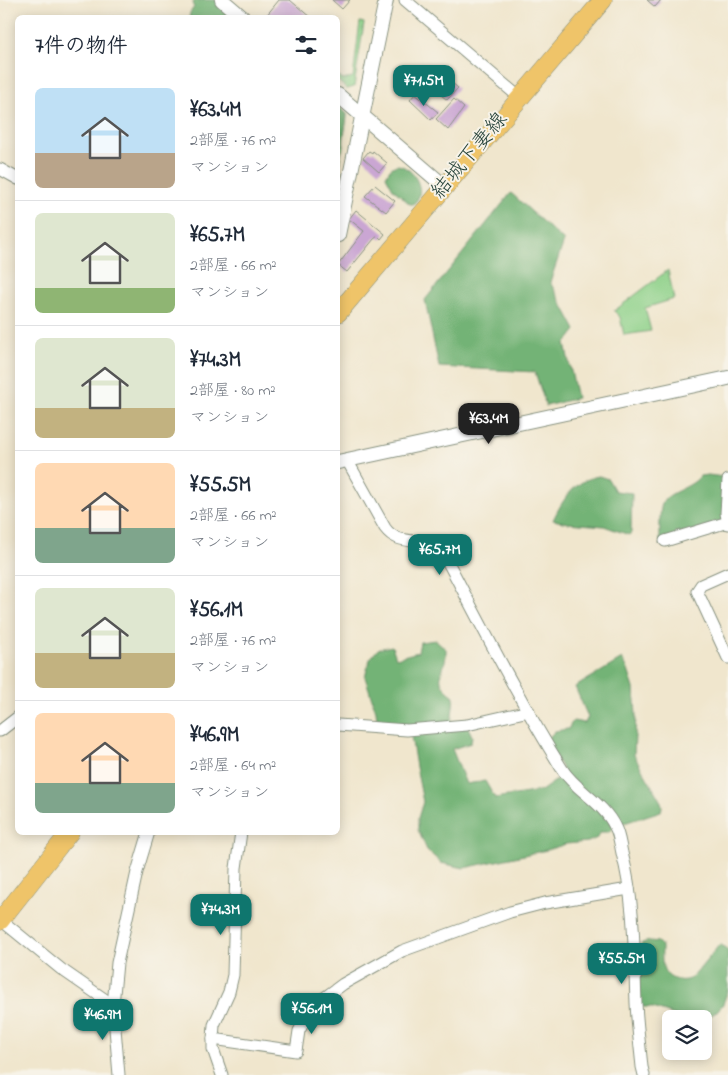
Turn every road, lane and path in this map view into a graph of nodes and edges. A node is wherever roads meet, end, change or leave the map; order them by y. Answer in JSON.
{"nodes":[{"id":1,"x":222,"y":0,"type":"edge"},
{"id":2,"x":386,"y":0,"type":"edge"},
{"id":3,"x":405,"y":0,"type":"edge"},
{"id":4,"x":603,"y":0,"type":"edge"},
{"id":5,"x":240,"y":15,"type":"edge"},
{"id":6,"x":519,"y":97,"type":"junction"},
{"id":7,"x":340,"y":98,"type":"edge"},
{"id":8,"x":362,"y":116,"type":"junction"},
{"id":9,"x":0,"y":168,"type":"edge"},
{"id":10,"x":15,"y":177,"type":"edge"},
{"id":11,"x":444,"y":186,"type":"junction"},
{"id":12,"x":340,"y":225,"type":"edge"},
{"id":13,"x":340,"y":311,"type":"edge"},
{"id":14,"x":728,"y":378,"type":"edge"},
{"id":15,"x":342,"y":461,"type":"edge"},
{"id":16,"x":728,"y":480,"type":"edge"},
{"id":17,"x":728,"y":523,"type":"edge"},
{"id":18,"x":665,"y":541,"type":"dead end"},
{"id":19,"x":728,"y":573,"type":"edge"},
{"id":20,"x":728,"y":658,"type":"edge"},
{"id":21,"x":529,"y":711,"type":"junction"},
{"id":22,"x":15,"y":719,"type":"edge"},
{"id":23,"x":340,"y":725,"type":"edge"},
{"id":24,"x":0,"y":731,"type":"edge"},
{"id":25,"x":68,"y":835,"type":"edge"},
{"id":26,"x":148,"y":835,"type":"edge"},
{"id":27,"x":241,"y":835,"type":"edge"},
{"id":28,"x":629,"y":889,"type":"junction"},
{"id":29,"x":3,"y":913,"type":"edge"},
{"id":30,"x":113,"y":1005,"type":"junction"},
{"id":31,"x":213,"y":1039,"type":"junction"},
{"id":32,"x":119,"y":1075,"type":"edge"},
{"id":33,"x":222,"y":1075,"type":"edge"},
{"id":34,"x":644,"y":1075,"type":"edge"}],
"edges":[{"from":1,"to":5,"type":"street"},
{"from":2,"to":8,"type":"street"},
{"from":3,"to":6,"type":"street"},
{"from":4,"to":6,"type":"main road","name":"結城下妻線"},
{"from":6,"to":11,"type":"main road","name":"結城下妻線"},
{"from":7,"to":8,"type":"street"},
{"from":8,"to":11,"type":"street"},
{"from":8,"to":12,"type":"street"},
{"from":9,"to":10,"type":"street"},
{"from":11,"to":13,"type":"main road","name":"結城下妻線"},
{"from":14,"to":15,"type":"street"},
{"from":15,"to":21,"type":"street"},
{"from":16,"to":17,"type":"street"},
{"from":17,"to":18,"type":"street"},
{"from":19,"to":20,"type":"street"},
{"from":21,"to":23,"type":"street"},
{"from":21,"to":28,"type":"street"},
{"from":22,"to":24,"type":"street"},
{"from":25,"to":29,"type":"main road"},
{"from":26,"to":30,"type":"street"},
{"from":27,"to":31,"type":"street"},
{"from":28,"to":31,"type":"street"},
{"from":28,"to":34,"type":"street"},
{"from":29,"to":30,"type":"street"},
{"from":30,"to":32,"type":"street"},
{"from":31,"to":33,"type":"street"}]}
